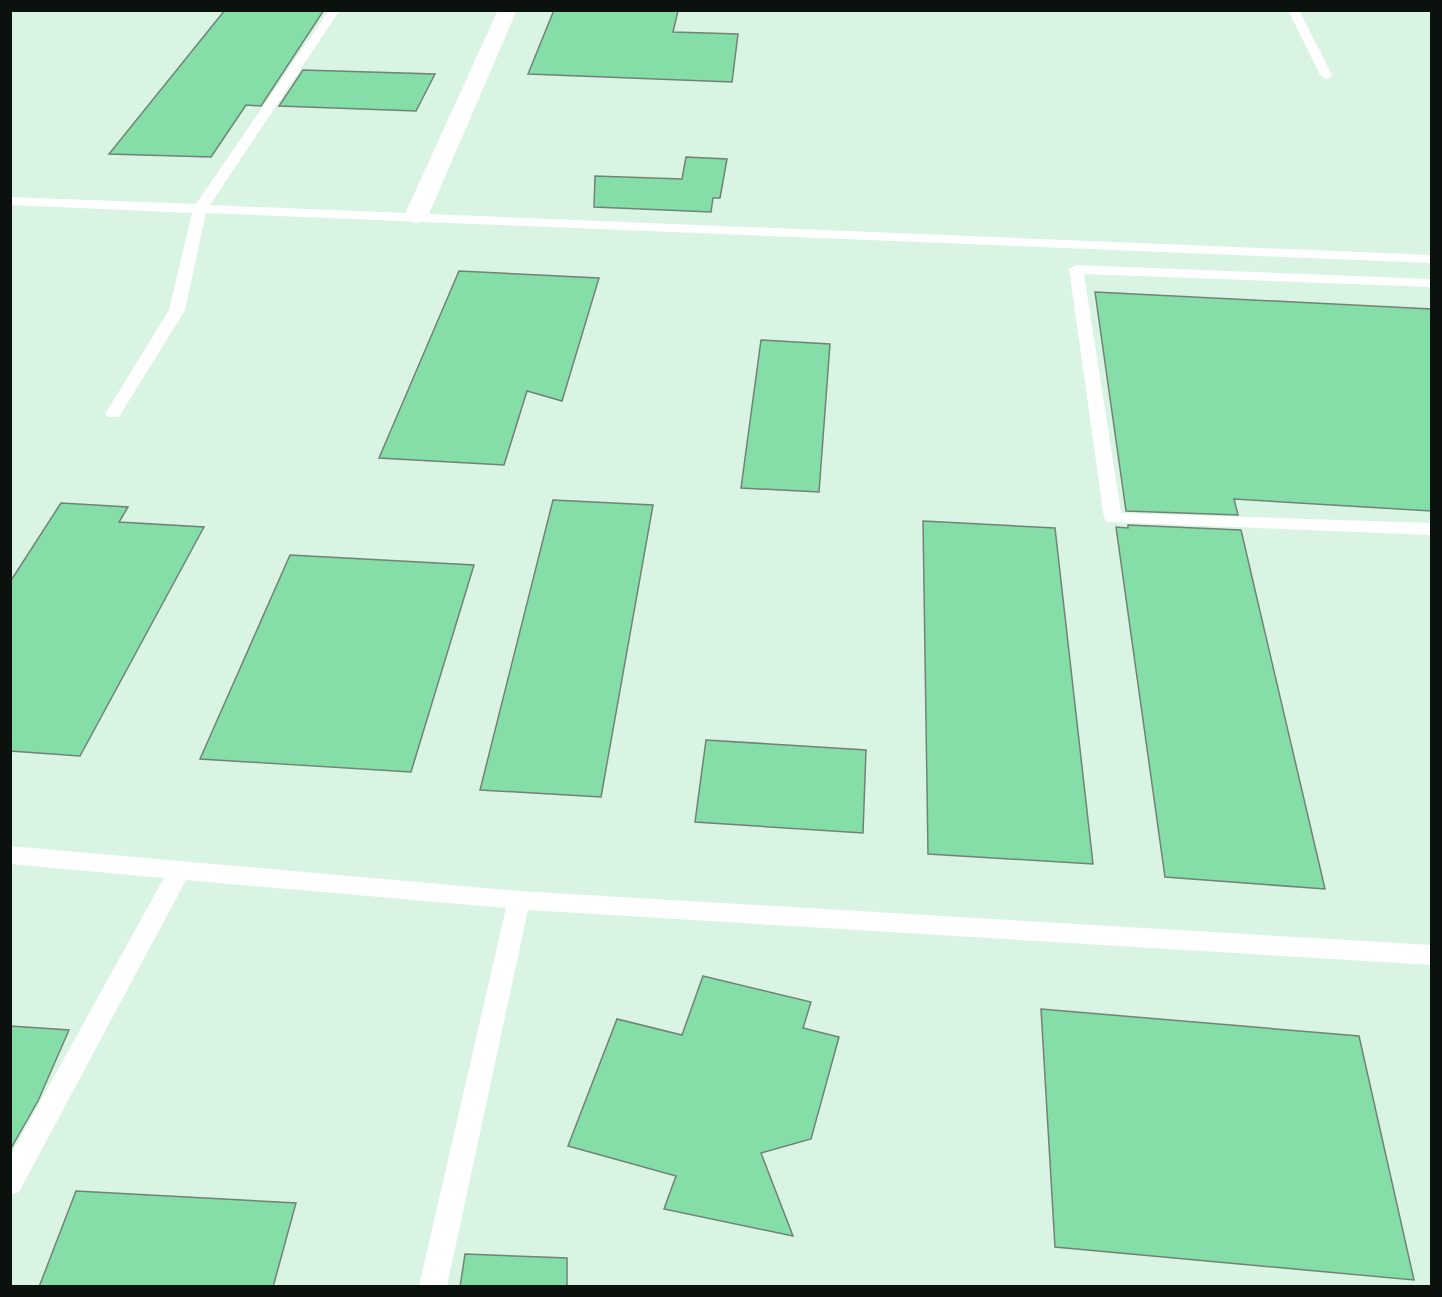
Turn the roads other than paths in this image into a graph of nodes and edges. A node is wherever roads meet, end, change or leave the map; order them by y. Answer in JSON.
{"nodes":[{"id":1,"x":336,"y":10,"type":"edge"},
{"id":2,"x":508,"y":10,"type":"edge"},
{"id":3,"x":1293,"y":10,"type":"edge"},
{"id":4,"x":1326,"y":75,"type":"dead end"},
{"id":5,"x":10,"y":201,"type":"edge"},
{"id":6,"x":200,"y":209,"type":"junction"},
{"id":7,"x":416,"y":216,"type":"junction"},
{"id":8,"x":1431,"y":259,"type":"edge"},
{"id":9,"x":1431,"y":283,"type":"edge"},
{"id":10,"x":113,"y":414,"type":"dead end"},
{"id":11,"x":1431,"y":529,"type":"edge"},
{"id":12,"x":10,"y":855,"type":"edge"},
{"id":13,"x":180,"y":869,"type":"junction"},
{"id":14,"x":519,"y":900,"type":"junction"},
{"id":15,"x":1431,"y":955,"type":"edge"},
{"id":16,"x":10,"y":1183,"type":"edge"},
{"id":17,"x":433,"y":1287,"type":"edge"}],
"edges":[{"from":1,"to":6,"type":"lane"},
{"from":2,"to":7,"type":"street"},
{"from":3,"to":4,"type":"lane"},
{"from":5,"to":6,"type":"lane"},
{"from":6,"to":7,"type":"lane"},
{"from":6,"to":10,"type":"lane"},
{"from":7,"to":8,"type":"lane"},
{"from":9,"to":11,"type":"lane"},
{"from":12,"to":13,"type":"lane"},
{"from":13,"to":14,"type":"lane"},
{"from":13,"to":16,"type":"lane"},
{"from":14,"to":15,"type":"lane"},
{"from":14,"to":17,"type":"lane"}]}
